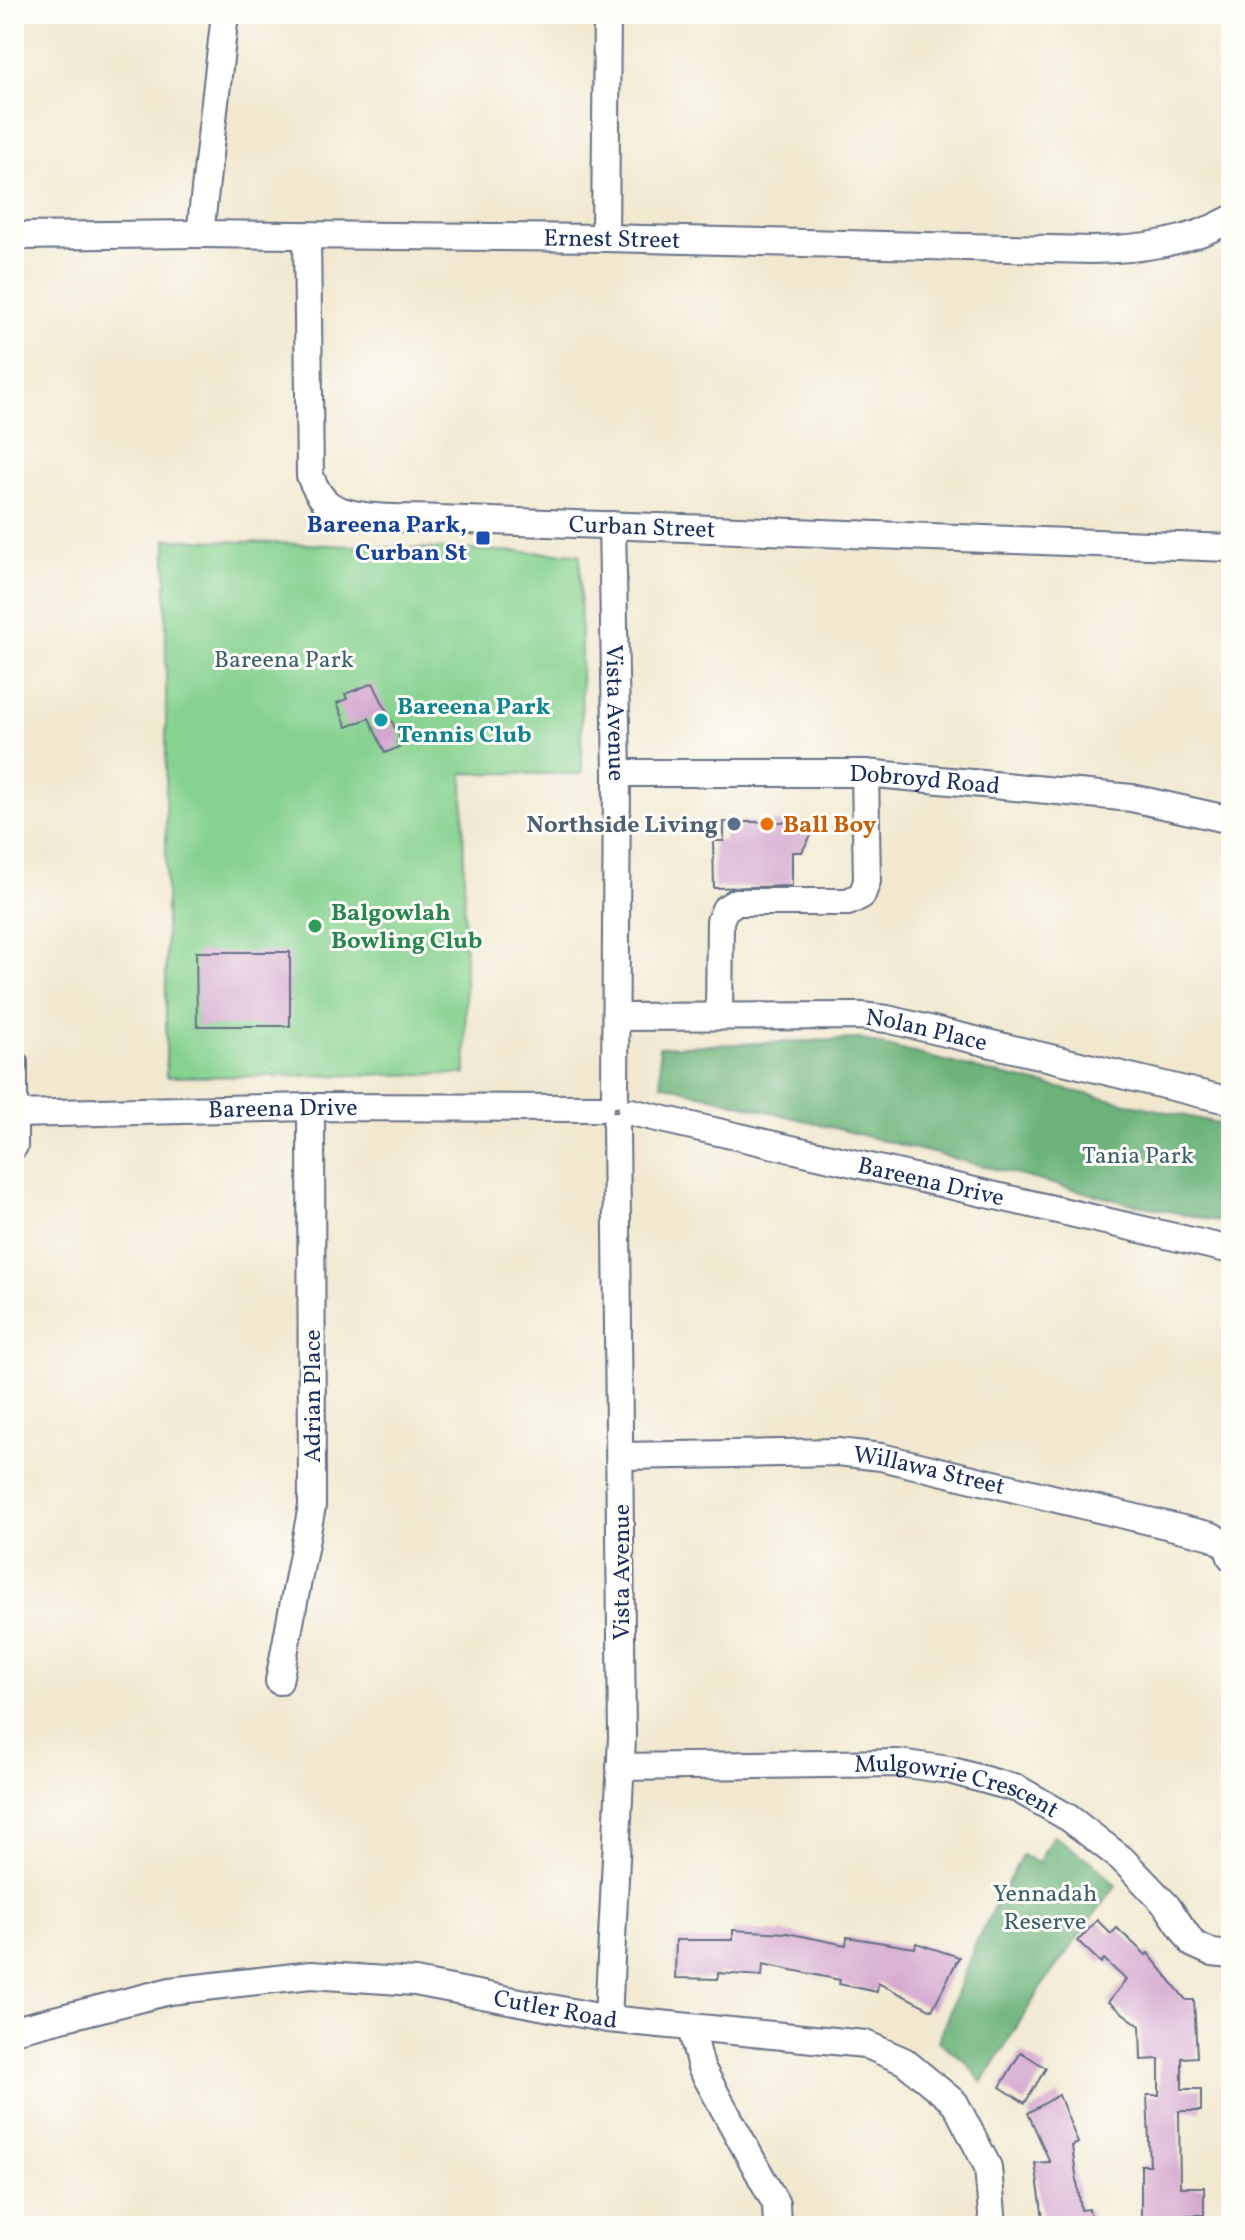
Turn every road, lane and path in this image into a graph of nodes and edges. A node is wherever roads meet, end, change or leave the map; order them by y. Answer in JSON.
{"nodes":[{"id":1,"x":225,"y":14,"type":"edge"},
{"id":2,"x":607,"y":14,"type":"edge"},
{"id":3,"x":1220,"y":225,"type":"edge"},
{"id":4,"x":200,"y":234,"type":"junction"},
{"id":5,"x":14,"y":236,"type":"edge"},
{"id":6,"x":307,"y":236,"type":"junction"},
{"id":7,"x":605,"y":238,"type":"junction"},
{"id":8,"x":612,"y":525,"type":"junction"},
{"id":9,"x":1231,"y":548,"type":"edge"},
{"id":10,"x":617,"y":773,"type":"junction"},
{"id":11,"x":865,"y":773,"type":"junction"},
{"id":12,"x":1231,"y":820,"type":"edge"},
{"id":13,"x":719,"y":1016,"type":"junction"},
{"id":14,"x":616,"y":1017,"type":"junction"},
{"id":15,"x":14,"y":1062,"type":"edge"},
{"id":16,"x":1231,"y":1101,"type":"edge"},
{"id":17,"x":311,"y":1107,"type":"junction"},
{"id":18,"x":615,"y":1110,"type":"junction"},
{"id":19,"x":15,"y":1114,"type":"edge"},
{"id":20,"x":14,"y":1146,"type":"edge"},
{"id":21,"x":1231,"y":1250,"type":"edge"},
{"id":22,"x":621,"y":1456,"type":"junction"},
{"id":23,"x":1229,"y":1552,"type":"edge"},
{"id":24,"x":279,"y":1681,"type":"dead end"},
{"id":25,"x":620,"y":1767,"type":"junction"},
{"id":26,"x":1231,"y":1955,"type":"edge"},
{"id":27,"x":608,"y":2019,"type":"junction"},
{"id":28,"x":691,"y":2028,"type":"junction"},
{"id":29,"x":14,"y":2030,"type":"edge"},
{"id":30,"x":777,"y":2226,"type":"edge"},
{"id":31,"x":993,"y":2226,"type":"edge"}],
"edges":[{"from":1,"to":4,"type":"street"},
{"from":2,"to":7,"type":"street"},
{"from":3,"to":7,"type":"street","name":"Ernest Street"},
{"from":4,"to":5,"type":"street","name":"Ernest Street"},
{"from":4,"to":6,"type":"street","name":"Ernest Street"},
{"from":6,"to":7,"type":"street","name":"Ernest Street"},
{"from":6,"to":8,"type":"street","name":"Curban Street"},
{"from":8,"to":9,"type":"street","name":"Curban Street"},
{"from":8,"to":10,"type":"street","name":"Vista Avenue"},
{"from":10,"to":11,"type":"street","name":"Dobroyd Road"},
{"from":10,"to":14,"type":"street","name":"Vista Avenue"},
{"from":11,"to":12,"type":"street","name":"Dobroyd Road"},
{"from":11,"to":13,"type":"street"},
{"from":13,"to":14,"type":"street","name":"Nolan Place"},
{"from":13,"to":16,"type":"street","name":"Nolan Place"},
{"from":14,"to":18,"type":"street","name":"Vista Avenue"},
{"from":15,"to":19,"type":"street"},
{"from":17,"to":18,"type":"street","name":"Bareena Drive"},
{"from":17,"to":19,"type":"street","name":"Bareena Drive"},
{"from":17,"to":24,"type":"street","name":"Adrian Place"},
{"from":18,"to":21,"type":"street","name":"Bareena Drive"},
{"from":18,"to":22,"type":"street","name":"Vista Avenue"},
{"from":19,"to":20,"type":"street"},
{"from":22,"to":23,"type":"street","name":"Willawa Street"},
{"from":22,"to":25,"type":"street","name":"Vista Avenue"},
{"from":25,"to":26,"type":"street","name":"Mulgowrie Crescent"},
{"from":25,"to":27,"type":"street","name":"Vista Avenue"},
{"from":27,"to":28,"type":"street","name":"Cutler Road"},
{"from":27,"to":29,"type":"street","name":"Cutler Road"},
{"from":28,"to":30,"type":"street"},
{"from":28,"to":31,"type":"street","name":"Cutler Road"}]}
